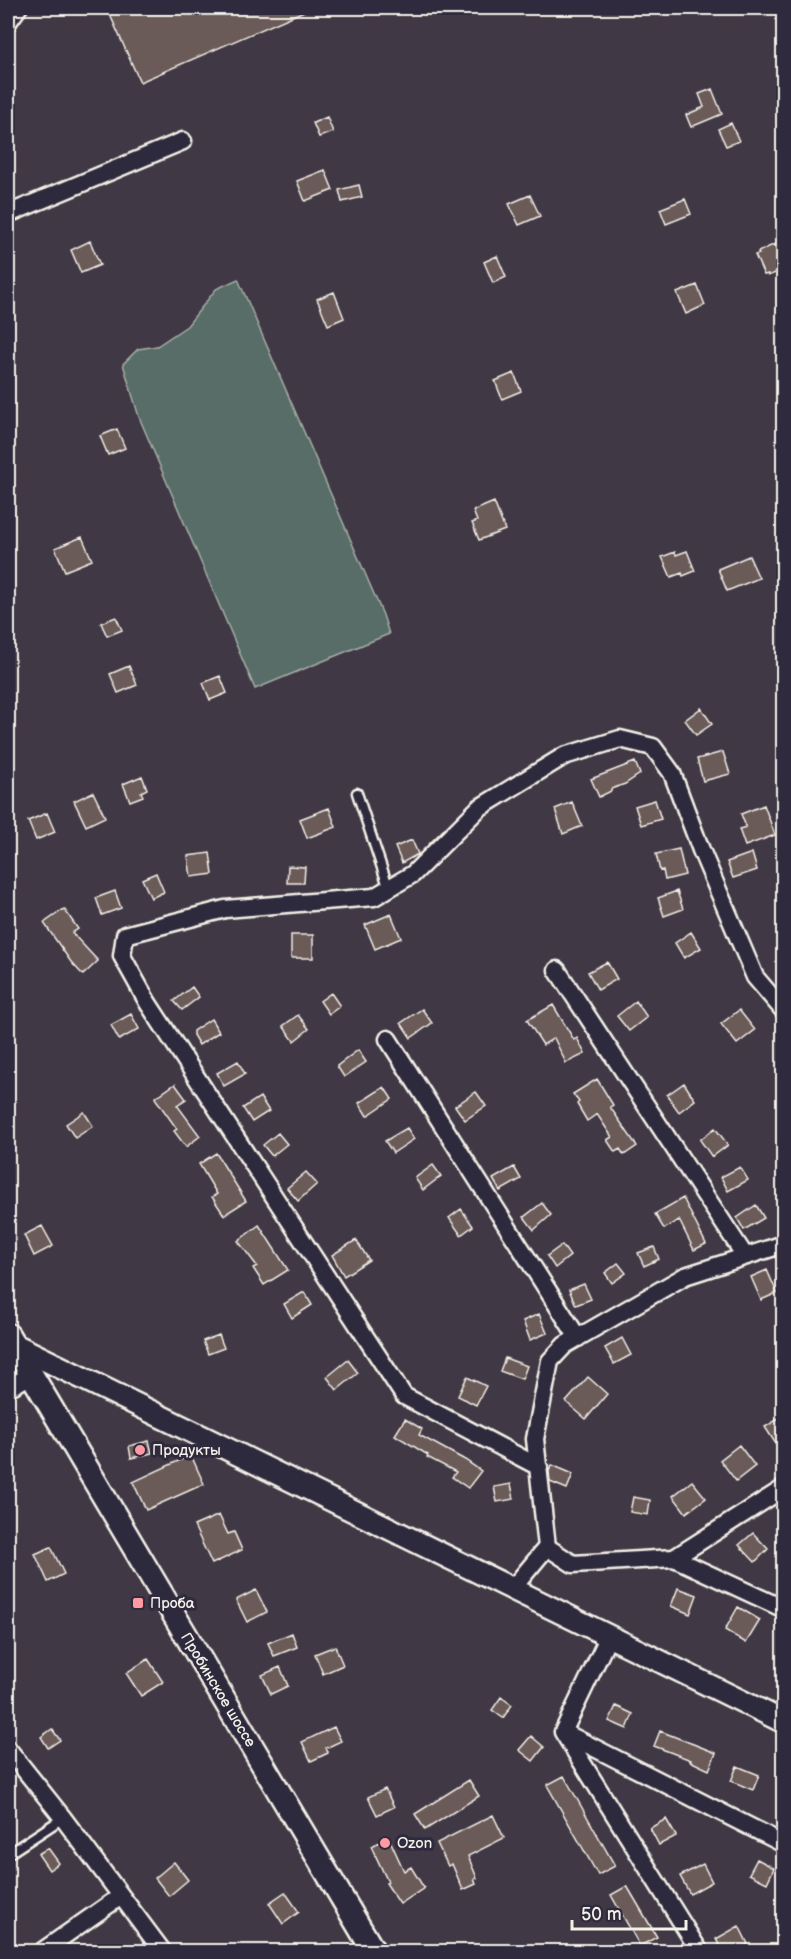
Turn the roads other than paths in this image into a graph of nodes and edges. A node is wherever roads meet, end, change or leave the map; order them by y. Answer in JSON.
{"nodes":[{"id":1,"x":23,"y":8,"type":"edge"},
{"id":2,"x":8,"y":29,"type":"edge"},
{"id":3,"x":183,"y":141,"type":"dead end"},
{"id":4,"x":8,"y":214,"type":"edge"},
{"id":5,"x":357,"y":793,"type":"dead end"},
{"id":6,"x":389,"y":889,"type":"junction"},
{"id":7,"x":557,"y":970,"type":"dead end"},
{"id":8,"x":783,"y":1011,"type":"edge"},
{"id":9,"x":388,"y":1039,"type":"dead end"},
{"id":10,"x":783,"y":1244,"type":"edge"},
{"id":11,"x":745,"y":1256,"type":"junction"},
{"id":12,"x":578,"y":1338,"type":"junction"},
{"id":13,"x":9,"y":1340,"type":"edge"},
{"id":14,"x":31,"y":1375,"type":"junction"},
{"id":15,"x":8,"y":1388,"type":"edge"},
{"id":16,"x":538,"y":1467,"type":"junction"},
{"id":17,"x":783,"y":1488,"type":"edge"},
{"id":18,"x":548,"y":1547,"type":"junction"},
{"id":19,"x":674,"y":1558,"type":"junction"},
{"id":20,"x":512,"y":1589,"type":"junction"},
{"id":21,"x":783,"y":1609,"type":"edge"},
{"id":22,"x":609,"y":1636,"type":"junction"},
{"id":23,"x":783,"y":1722,"type":"edge"},
{"id":24,"x":563,"y":1732,"type":"junction"},
{"id":25,"x":8,"y":1749,"type":"edge"},
{"id":26,"x":63,"y":1818,"type":"junction"},
{"id":27,"x":783,"y":1844,"type":"edge"},
{"id":28,"x":8,"y":1854,"type":"edge"},
{"id":29,"x":122,"y":1896,"type":"junction"},
{"id":30,"x":41,"y":1952,"type":"edge"},
{"id":31,"x":163,"y":1952,"type":"edge"},
{"id":32,"x":374,"y":1952,"type":"edge"},
{"id":33,"x":700,"y":1952,"type":"edge"}],
"edges":[{"from":1,"to":2,"type":"lane"},
{"from":3,"to":4,"type":"street"},
{"from":5,"to":6,"type":"lane"},
{"from":6,"to":8,"type":"street"},
{"from":6,"to":16,"type":"street"},
{"from":7,"to":11,"type":"street"},
{"from":9,"to":12,"type":"street"},
{"from":10,"to":11,"type":"street"},
{"from":11,"to":12,"type":"street"},
{"from":12,"to":16,"type":"street"},
{"from":13,"to":14,"type":"main road","name":"Пробинское шоссе"},
{"from":13,"to":20,"type":"street"},
{"from":14,"to":15,"type":"street"},
{"from":14,"to":32,"type":"main road","name":"Пробинское шоссе"},
{"from":16,"to":18,"type":"street"},
{"from":17,"to":19,"type":"street"},
{"from":18,"to":19,"type":"street"},
{"from":18,"to":20,"type":"street"},
{"from":19,"to":21,"type":"street"},
{"from":20,"to":22,"type":"street"},
{"from":22,"to":23,"type":"street"},
{"from":22,"to":24,"type":"street"},
{"from":24,"to":27,"type":"street"},
{"from":24,"to":33,"type":"street"},
{"from":25,"to":26,"type":"street"},
{"from":26,"to":28,"type":"lane"},
{"from":26,"to":29,"type":"street"},
{"from":29,"to":30,"type":"street"},
{"from":29,"to":31,"type":"street"}]}
